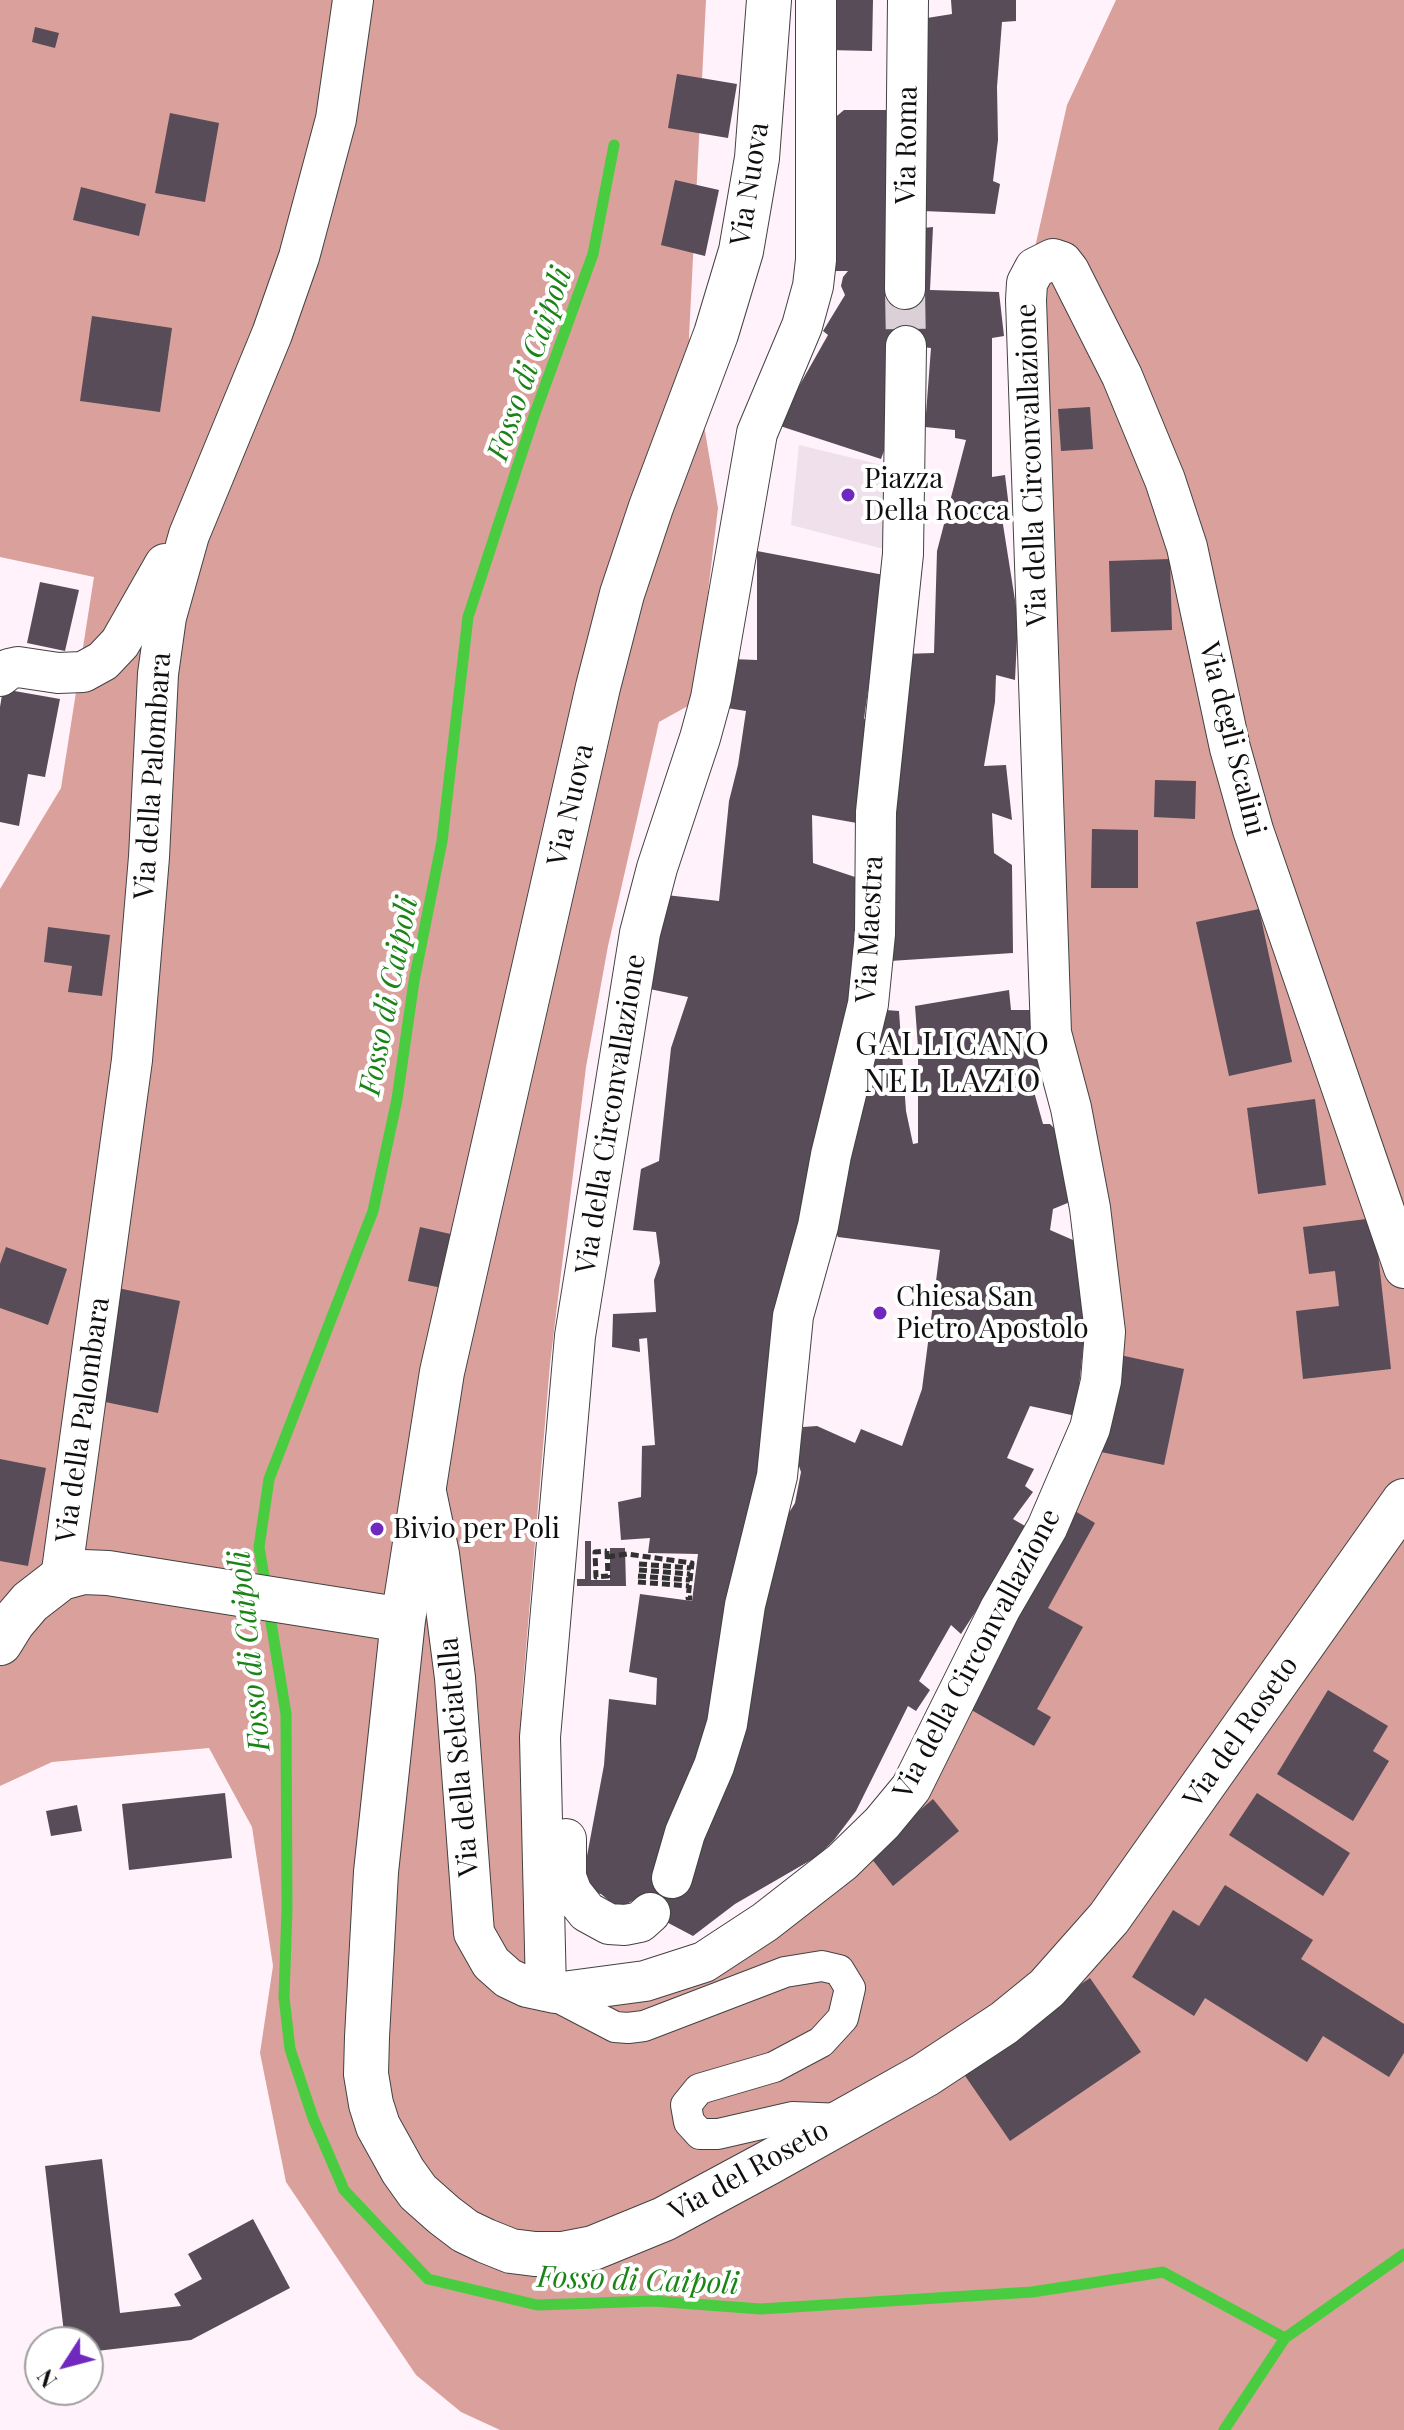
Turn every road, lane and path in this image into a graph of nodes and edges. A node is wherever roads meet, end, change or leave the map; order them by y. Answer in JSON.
{"nodes":[{"id":1,"x":353,"y":0,"type":"edge"},
{"id":2,"x":769,"y":0,"type":"edge"},
{"id":3,"x":816,"y":0,"type":"edge"},
{"id":4,"x":908,"y":0,"type":"edge"},
{"id":5,"x":1027,"y":283,"type":"joint"},
{"id":6,"x":905,"y":289,"type":"tunnel mouth"},
{"id":7,"x":906,"y":346,"type":"tunnel mouth"},
{"id":8,"x":207,"y":491,"type":"junction"},
{"id":9,"x":0,"y":676,"type":"edge"},
{"id":10,"x":1404,"y":1268,"type":"edge"},
{"id":11,"x":425,"y":1485,"type":"junction"},
{"id":12,"x":1404,"y":1501,"type":"edge"},
{"id":13,"x":607,"y":1557,"type":"junction"},
{"id":14,"x":690,"y":1577,"type":"junction"},
{"id":15,"x":61,"y":1578,"type":"junction"},
{"id":16,"x":692,"y":1598,"type":"dead end"},
{"id":17,"x":403,"y":1620,"type":"junction"},
{"id":18,"x":0,"y":1643,"type":"edge"},
{"id":19,"x":540,"y":1737,"type":"junction"},
{"id":20,"x":672,"y":1878,"type":"dead end"},
{"id":21,"x":650,"y":1913,"type":"dead end"},
{"id":22,"x":546,"y":1991,"type":"junction"},
{"id":23,"x":844,"y":2119,"type":"junction"}],
"edges":[{"from":1,"to":8,"type":"street","name":"Via della Palombara"},
{"from":2,"to":11,"type":"street","name":"Via Nuova"},
{"from":3,"to":19,"type":"street","name":"Via della Circonvallazione"},
{"from":4,"to":6,"type":"street","name":"Via Roma"},
{"from":5,"to":10,"type":"street","name":"Via degli Scalini"},
{"from":5,"to":22,"type":"street","name":"Via della Circonvallazione"},
{"from":7,"to":20,"type":"street","name":"Via Maestra"},
{"from":8,"to":9,"type":"street"},
{"from":8,"to":15,"type":"street","name":"Via della Palombara"},
{"from":11,"to":17,"type":"street","name":"Via Nuova"},
{"from":11,"to":22,"type":"street","name":"Via della Selciatella"},
{"from":12,"to":23,"type":"street","name":"Via del Roseto"},
{"from":13,"to":13,"type":"path"},
{"from":13,"to":14,"type":"path"},
{"from":14,"to":14,"type":"path"},
{"from":14,"to":16,"type":"path"},
{"from":15,"to":17,"type":"street"},
{"from":15,"to":18,"type":"street"},
{"from":17,"to":23,"type":"street","name":"Via del Roseto"},
{"from":19,"to":21,"type":"street"},
{"from":19,"to":22,"type":"street","name":"Via della Circonvallazione"},
{"from":22,"to":23,"type":"street"}]}
